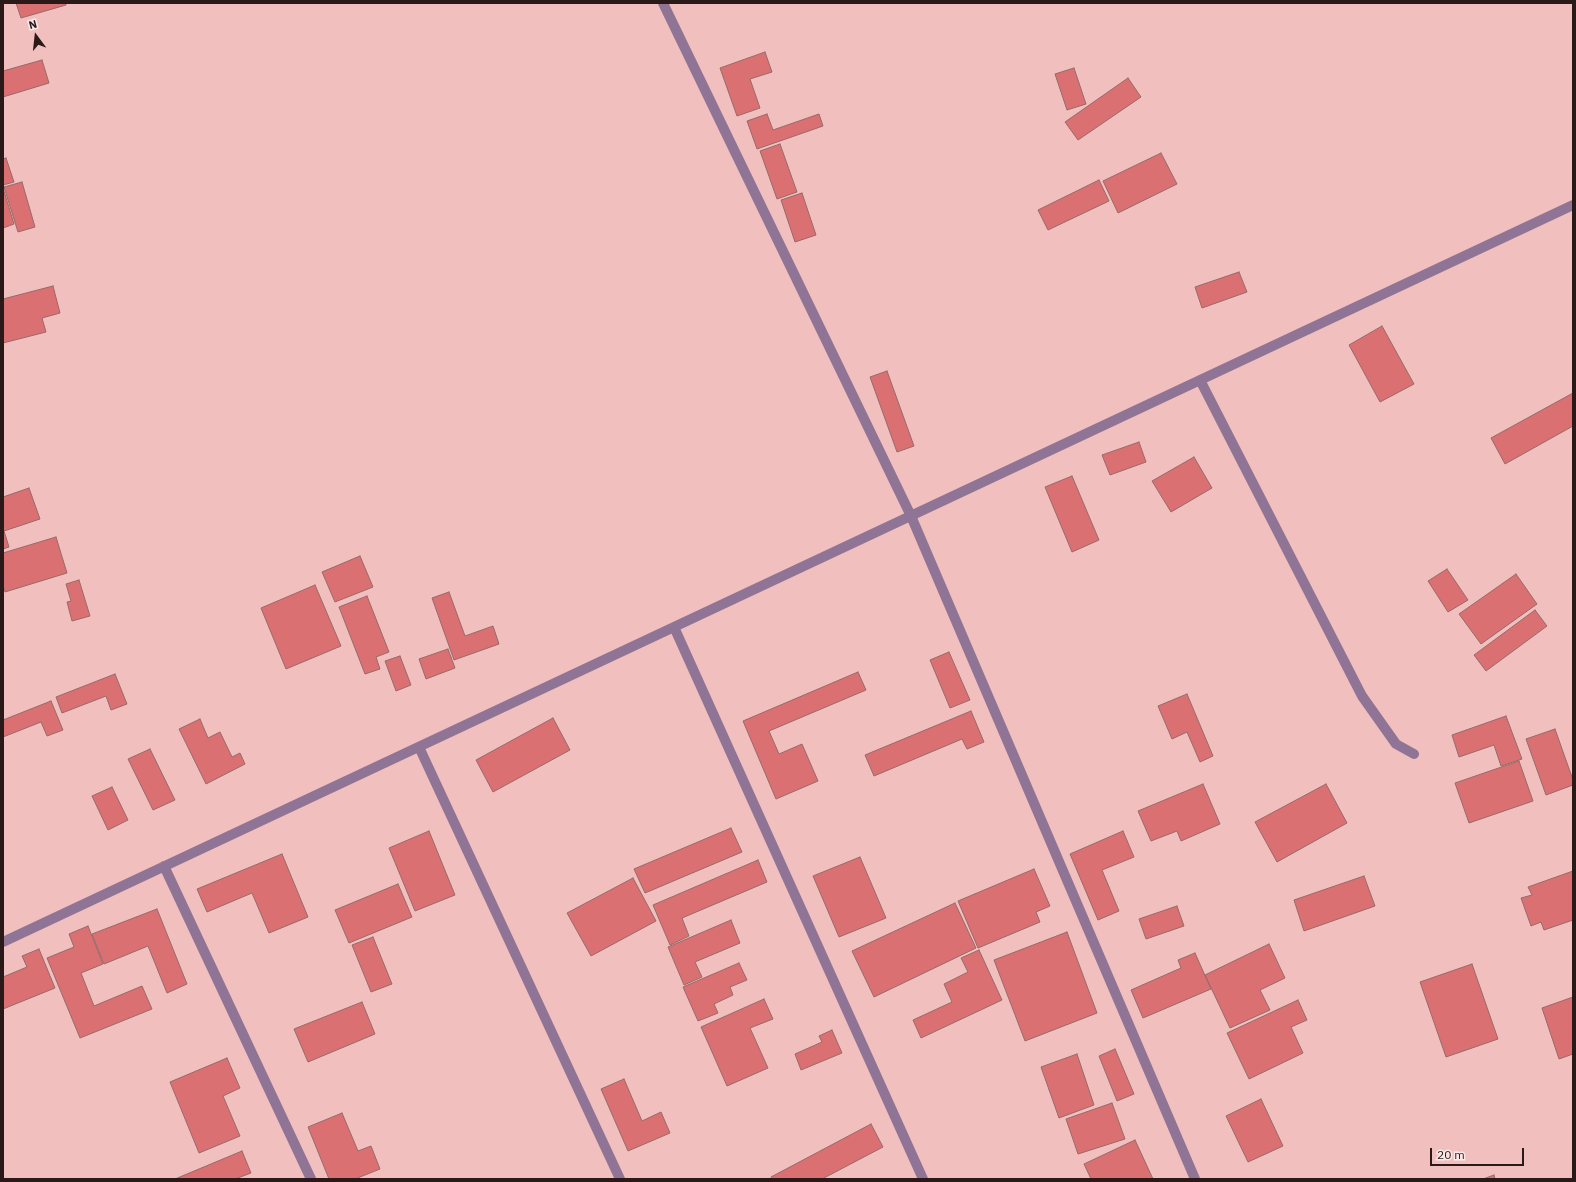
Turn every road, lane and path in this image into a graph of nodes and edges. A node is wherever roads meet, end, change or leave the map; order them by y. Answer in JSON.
{"nodes":[{"id":1,"x":663,"y":3,"type":"edge"},
{"id":2,"x":1573,"y":205,"type":"edge"},
{"id":3,"x":1200,"y":380,"type":"junction"},
{"id":4,"x":911,"y":516,"type":"junction"},
{"id":5,"x":674,"y":627,"type":"junction"},
{"id":6,"x":419,"y":747,"type":"junction"},
{"id":7,"x":1414,"y":754,"type":"dead end"},
{"id":8,"x":164,"y":866,"type":"junction"},
{"id":9,"x":3,"y":942,"type":"edge"},
{"id":10,"x":311,"y":1179,"type":"edge"},
{"id":11,"x":620,"y":1179,"type":"edge"},
{"id":12,"x":922,"y":1179,"type":"edge"},
{"id":13,"x":1195,"y":1179,"type":"edge"}],
"edges":[{"from":1,"to":4,"type":"street"},
{"from":2,"to":3,"type":"street"},
{"from":3,"to":4,"type":"street"},
{"from":3,"to":7,"type":"street"},
{"from":4,"to":5,"type":"street"},
{"from":4,"to":13,"type":"street"},
{"from":5,"to":6,"type":"street"},
{"from":5,"to":12,"type":"street"},
{"from":6,"to":8,"type":"street"},
{"from":6,"to":11,"type":"street"},
{"from":8,"to":9,"type":"street"},
{"from":8,"to":10,"type":"street"}]}
